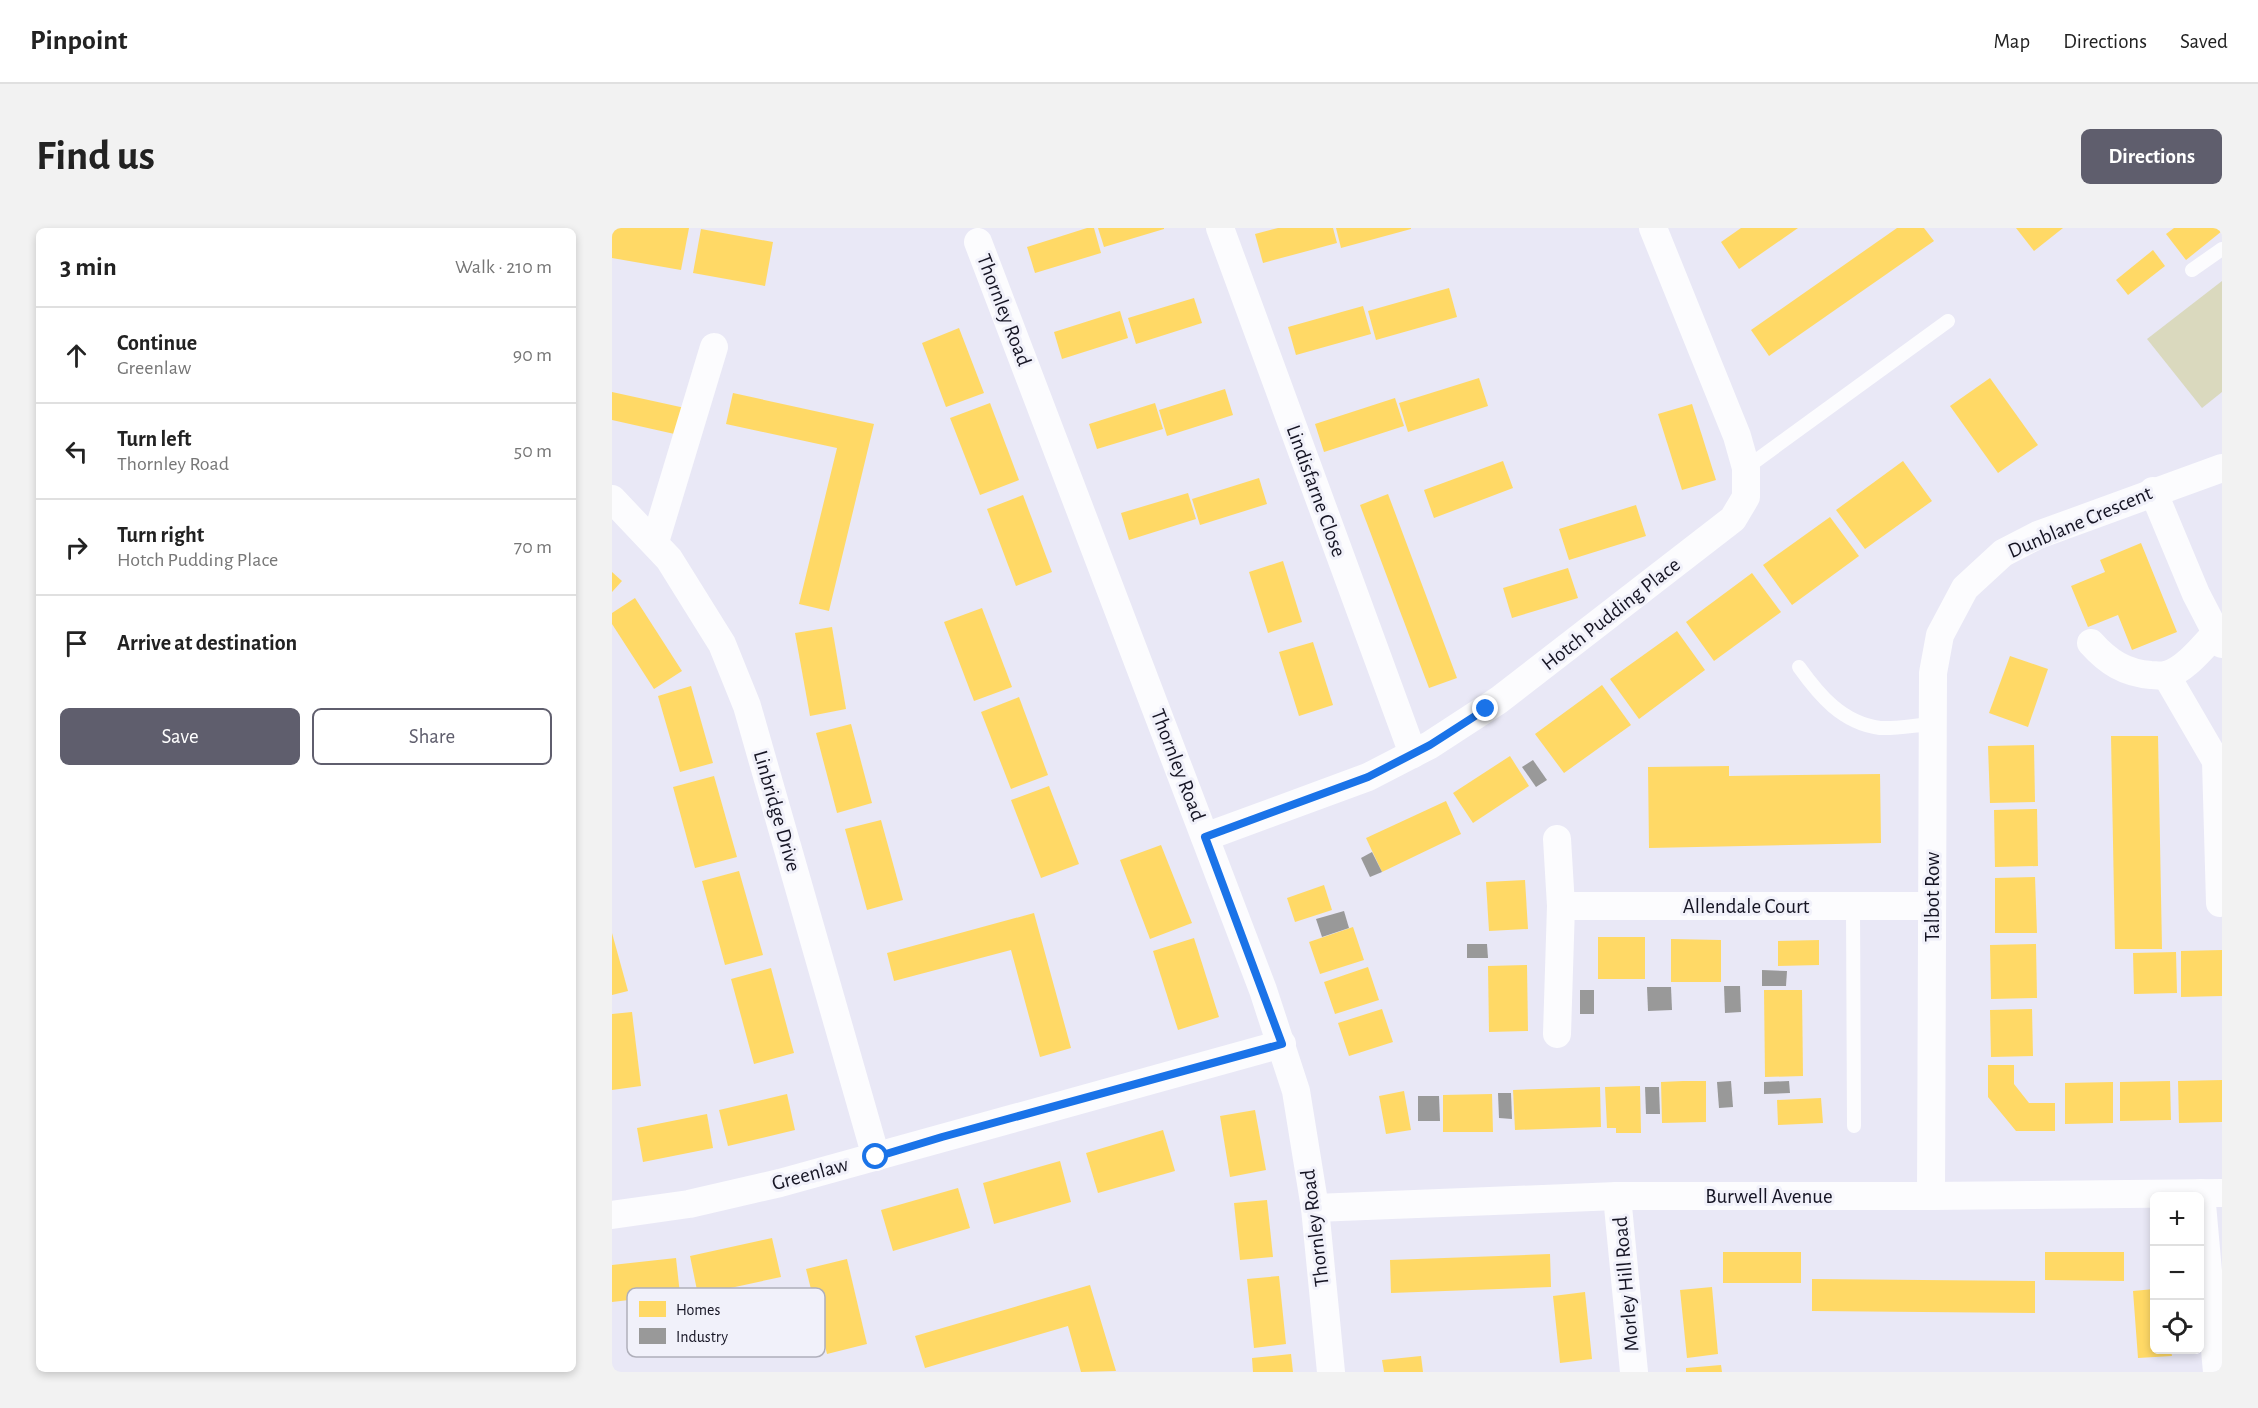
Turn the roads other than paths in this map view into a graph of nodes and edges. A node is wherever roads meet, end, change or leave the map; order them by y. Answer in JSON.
{"nodes":[{"id":1,"x":1220,"y":228,"type":"edge"},
{"id":2,"x":1653,"y":228,"type":"edge"},
{"id":3,"x":978,"y":242,"type":"dead end"},
{"id":4,"x":2222,"y":249,"type":"edge"},
{"id":5,"x":2192,"y":270,"type":"dead end"},
{"id":6,"x":1948,"y":321,"type":"dead end"},
{"id":7,"x":714,"y":347,"type":"dead end"},
{"id":8,"x":1746,"y":468,"type":"junction"},
{"id":9,"x":2222,"y":468,"type":"edge"},
{"id":10,"x":2153,"y":491,"type":"junction"},
{"id":11,"x":612,"y":499,"type":"edge"},
{"id":12,"x":655,"y":542,"type":"junction"},
{"id":13,"x":1956,"y":603,"type":"joint"},
{"id":14,"x":2219,"y":639,"type":"edge"},
{"id":15,"x":2091,"y":643,"type":"dead end"},
{"id":16,"x":1799,"y":667,"type":"dead end"},
{"id":17,"x":2166,"y":675,"type":"junction"},
{"id":18,"x":1932,"y":724,"type":"junction"},
{"id":19,"x":1413,"y":754,"type":"junction"},
{"id":20,"x":1205,"y":837,"type":"junction"},
{"id":21,"x":1557,"y":839,"type":"dead end"},
{"id":22,"x":2220,"y":903,"type":"dead end"},
{"id":23,"x":1561,"y":906,"type":"junction"},
{"id":24,"x":1853,"y":906,"type":"junction"},
{"id":25,"x":1931,"y":906,"type":"junction"},
{"id":26,"x":1557,"y":1034,"type":"dead end"},
{"id":27,"x":1282,"y":1044,"type":"junction"},
{"id":28,"x":1854,"y":1126,"type":"dead end"},
{"id":29,"x":876,"y":1157,"type":"junction"},
{"id":30,"x":2212,"y":1193,"type":"edge"},
{"id":31,"x":1617,"y":1196,"type":"junction"},
{"id":32,"x":1931,"y":1196,"type":"junction"},
{"id":33,"x":1315,"y":1208,"type":"junction"},
{"id":34,"x":612,"y":1215,"type":"edge"},
{"id":35,"x":1331,"y":1372,"type":"edge"},
{"id":36,"x":1634,"y":1372,"type":"edge"},
{"id":37,"x":2217,"y":1372,"type":"edge"}],
"edges":[{"from":1,"to":19,"type":"street","name":"Lindisfarne Close"},
{"from":2,"to":8,"type":"street","name":"Hotch Pudding Place"},
{"from":3,"to":20,"type":"street","name":"Thornley Road"},
{"from":4,"to":5,"type":"lane"},
{"from":6,"to":8,"type":"lane"},
{"from":7,"to":12,"type":"street"},
{"from":8,"to":19,"type":"street","name":"Hotch Pudding Place"},
{"from":9,"to":10,"type":"street","name":"Dunblane Crescent"},
{"from":10,"to":13,"type":"street","name":"Dunblane Crescent"},
{"from":10,"to":14,"type":"street"},
{"from":11,"to":12,"type":"street","name":"Linbridge Drive"},
{"from":12,"to":29,"type":"street","name":"Linbridge Drive"},
{"from":13,"to":18,"type":"street","name":"Talbot Row"},
{"from":14,"to":17,"type":"street"},
{"from":15,"to":17,"type":"street"},
{"from":16,"to":18,"type":"lane"},
{"from":17,"to":22,"type":"street"},
{"from":18,"to":25,"type":"street","name":"Talbot Row"},
{"from":19,"to":20,"type":"street","name":"Hotch Pudding Place"},
{"from":20,"to":27,"type":"street","name":"Thornley Road"},
{"from":21,"to":23,"type":"street"},
{"from":23,"to":24,"type":"street","name":"Allendale Court"},
{"from":23,"to":26,"type":"street"},
{"from":24,"to":25,"type":"street","name":"Allendale Court"},
{"from":24,"to":28,"type":"lane"},
{"from":25,"to":32,"type":"street","name":"Talbot Row"},
{"from":27,"to":29,"type":"street","name":"Greenlaw"},
{"from":27,"to":33,"type":"street","name":"Thornley Road"},
{"from":29,"to":34,"type":"street","name":"Greenlaw"},
{"from":30,"to":32,"type":"street","name":"Burwell Avenue"},
{"from":30,"to":37,"type":"street"},
{"from":31,"to":32,"type":"street","name":"Burwell Avenue"},
{"from":31,"to":33,"type":"street","name":"Burwell Avenue"},
{"from":31,"to":36,"type":"street","name":"Morley Hill Road"},
{"from":33,"to":35,"type":"street","name":"Thornley Road"}]}
